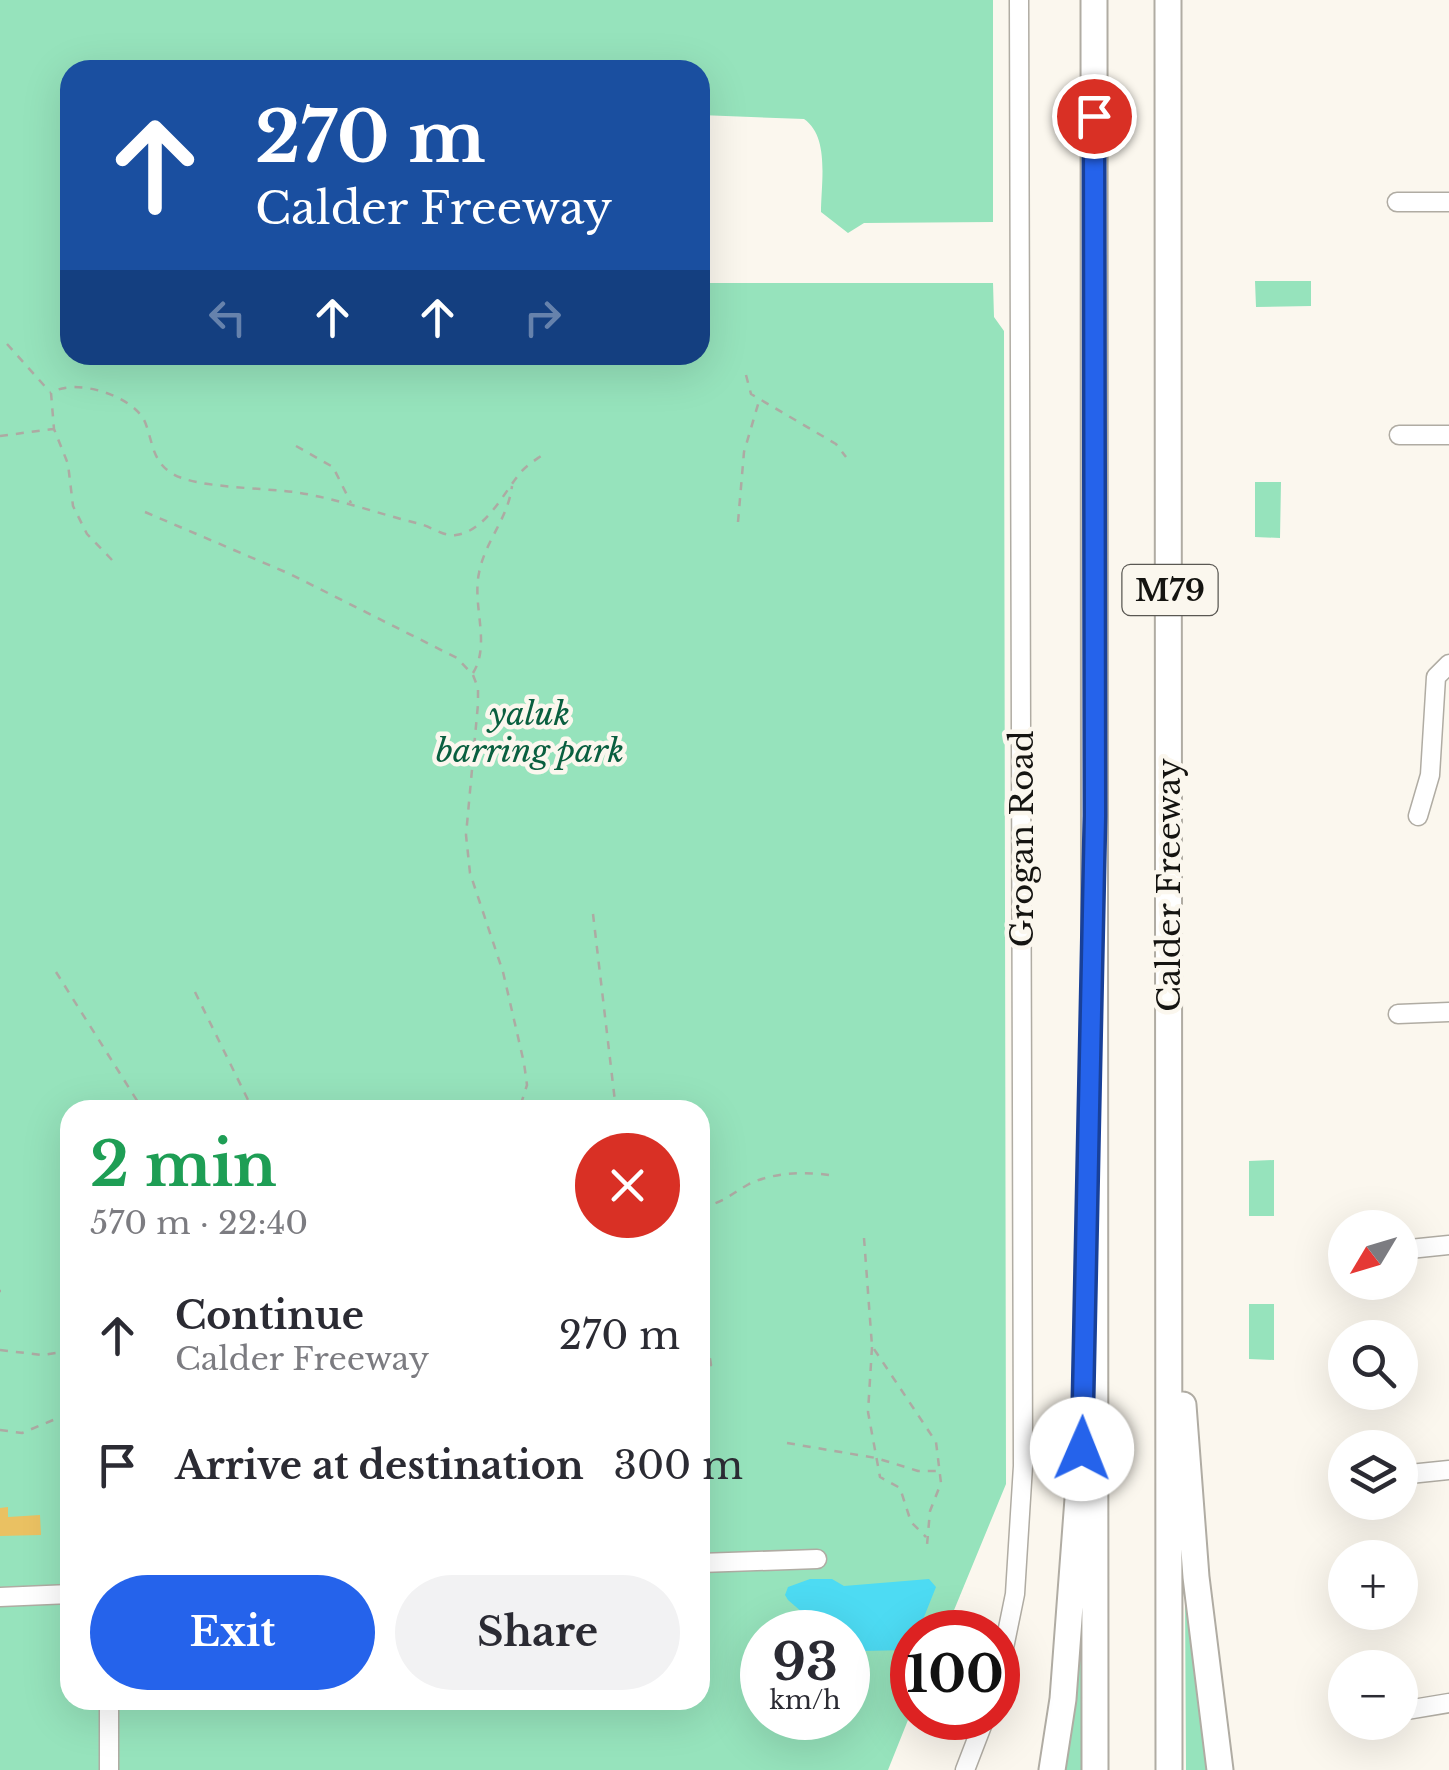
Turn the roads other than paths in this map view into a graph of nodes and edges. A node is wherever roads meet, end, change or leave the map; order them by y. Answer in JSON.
{"nodes":[{"id":1,"x":1019,"y":0,"type":"edge"},
{"id":2,"x":1094,"y":0,"type":"edge"},
{"id":3,"x":1168,"y":0,"type":"edge"},
{"id":4,"x":1397,"y":202,"type":"dead end"},
{"id":5,"x":1449,"y":202,"type":"edge"},
{"id":6,"x":1399,"y":435,"type":"dead end"},
{"id":7,"x":1449,"y":435,"type":"edge"},
{"id":8,"x":1449,"y":664,"type":"edge"},
{"id":9,"x":1095,"y":816,"type":"junction"},
{"id":10,"x":1418,"y":816,"type":"dead end"},
{"id":11,"x":1449,"y":1012,"type":"edge"},
{"id":12,"x":1398,"y":1014,"type":"dead end"},
{"id":13,"x":1169,"y":1180,"type":"junction"},
{"id":14,"x":1449,"y":1245,"type":"edge"},
{"id":15,"x":1418,"y":1248,"type":"edge"},
{"id":16,"x":1449,"y":1470,"type":"edge"},
{"id":17,"x":1418,"y":1473,"type":"edge"},
{"id":18,"x":817,"y":1559,"type":"dead end"},
{"id":19,"x":710,"y":1564,"type":"edge"},
{"id":20,"x":60,"y":1594,"type":"edge"},
{"id":21,"x":0,"y":1597,"type":"edge"},
{"id":22,"x":1012,"y":1610,"type":"edge"},
{"id":23,"x":1449,"y":1703,"type":"edge"},
{"id":24,"x":1418,"y":1708,"type":"edge"},
{"id":25,"x":110,"y":1710,"type":"edge"},
{"id":26,"x":977,"y":1740,"type":"edge"},
{"id":27,"x":109,"y":1770,"type":"edge"},
{"id":28,"x":966,"y":1770,"type":"edge"},
{"id":29,"x":1052,"y":1770,"type":"edge"},
{"id":30,"x":1096,"y":1770,"type":"edge"},
{"id":31,"x":1168,"y":1770,"type":"edge"},
{"id":32,"x":1220,"y":1770,"type":"edge"}],
"edges":[{"from":1,"to":22,"type":"street","name":"Grogan Road"},
{"from":2,"to":9,"type":"highway","number":"M79"},
{"from":3,"to":13,"type":"highway","name":"Calder Freeway","number":"M79"},
{"from":4,"to":5,"type":"street"},
{"from":6,"to":7,"type":"street"},
{"from":8,"to":10,"type":"street"},
{"from":9,"to":29,"type":"highway"},
{"from":9,"to":30,"type":"highway","number":"M79"},
{"from":11,"to":12,"type":"street"},
{"from":13,"to":31,"type":"highway","name":"Calder Freeway","number":"M79"},
{"from":13,"to":32,"type":"highway"},
{"from":14,"to":15,"type":"street"},
{"from":16,"to":17,"type":"street"},
{"from":18,"to":19,"type":"street"},
{"from":20,"to":21,"type":"street"},
{"from":23,"to":24,"type":"street"},
{"from":25,"to":27,"type":"street"},
{"from":26,"to":28,"type":"street"}]}
